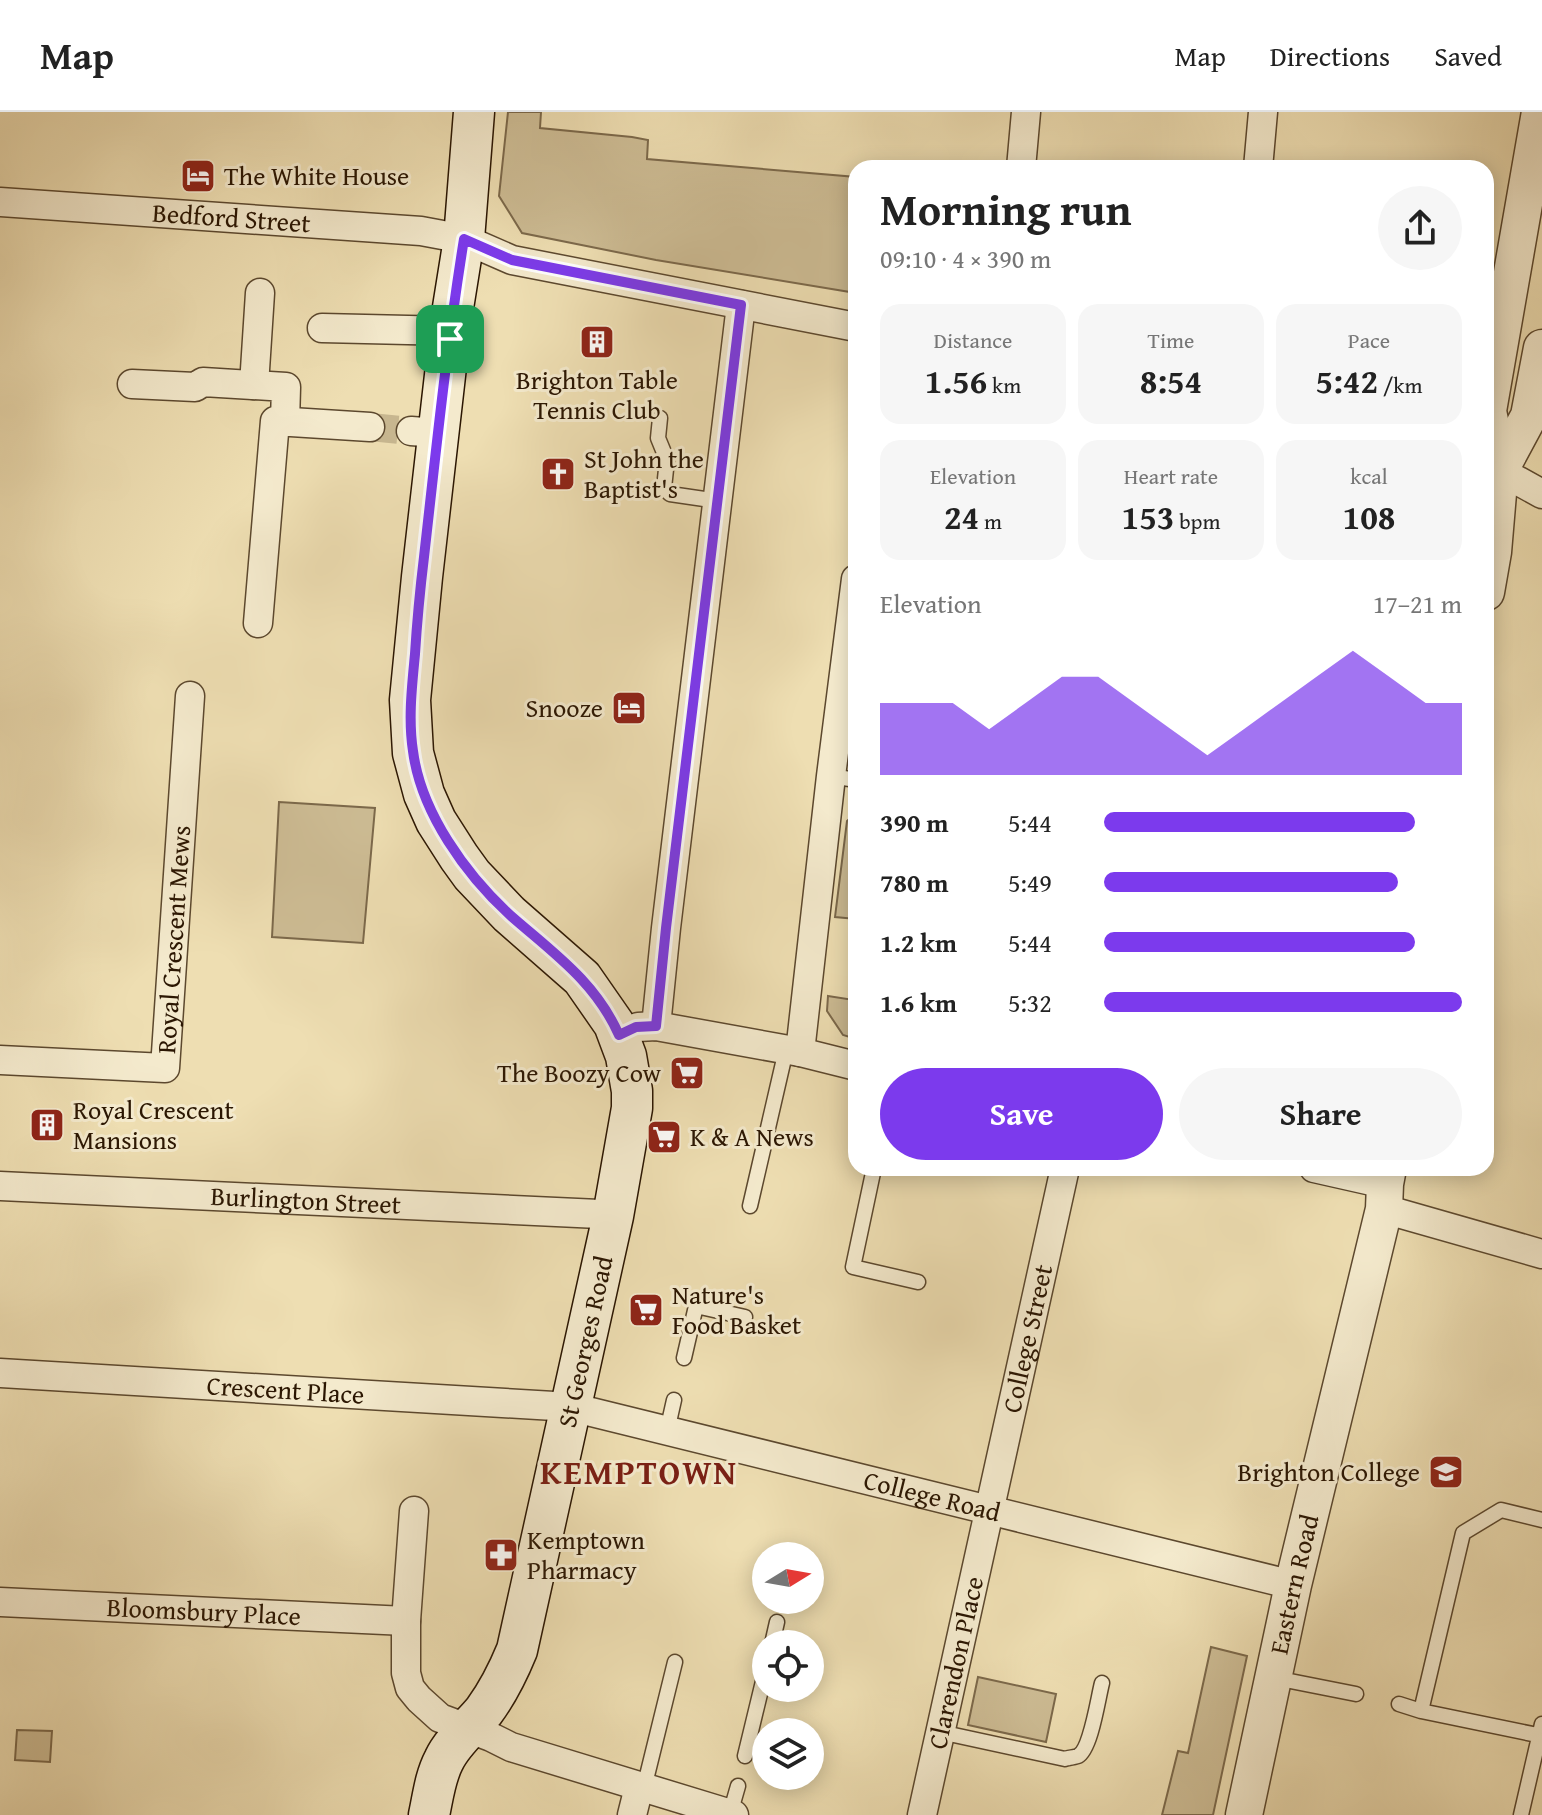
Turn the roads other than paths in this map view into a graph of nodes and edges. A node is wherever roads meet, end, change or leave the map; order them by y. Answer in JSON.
{"nodes":[{"id":1,"x":474,"y":112,"type":"edge"},
{"id":2,"x":1026,"y":112,"type":"edge"},
{"id":3,"x":1263,"y":112,"type":"edge"},
{"id":4,"x":1540,"y":112,"type":"edge"},
{"id":5,"x":1022,"y":160,"type":"edge"},
{"id":6,"x":1259,"y":160,"type":"edge"},
{"id":7,"x":0,"y":202,"type":"edge"},
{"id":8,"x":464,"y":239,"type":"junction"},
{"id":9,"x":260,"y":293,"type":"dead end"},
{"id":10,"x":741,"y":305,"type":"junction"},
{"id":11,"x":848,"y":325,"type":"edge"},
{"id":12,"x":322,"y":328,"type":"dead end"},
{"id":13,"x":451,"y":331,"type":"junction"},
{"id":14,"x":1542,"y":348,"type":"edge"},
{"id":15,"x":1494,"y":376,"type":"edge"},
{"id":16,"x":132,"y":384,"type":"dead end"},
{"id":17,"x":254,"y":385,"type":"junction"},
{"id":18,"x":660,"y":418,"type":"dead end"},
{"id":19,"x":285,"y":422,"type":"junction"},
{"id":20,"x":370,"y":427,"type":"tunnel mouth"},
{"id":21,"x":1494,"y":465,"type":"edge"},
{"id":22,"x":1494,"y":467,"type":"edge"},
{"id":23,"x":1542,"y":494,"type":"edge"},
{"id":24,"x":718,"y":501,"type":"junction"},
{"id":25,"x":258,"y":623,"type":"dead end"},
{"id":26,"x":190,"y":696,"type":"dead end"},
{"id":27,"x":848,"y":712,"type":"edge"},
{"id":28,"x":844,"y":778,"type":"edge"},
{"id":29,"x":638,"y":1030,"type":"junction"},
{"id":30,"x":793,"y":1051,"type":"junction"},
{"id":31,"x":0,"y":1060,"type":"edge"},
{"id":32,"x":848,"y":1064,"type":"edge"},
{"id":33,"x":872,"y":1176,"type":"edge"},
{"id":34,"x":1063,"y":1176,"type":"edge"},
{"id":35,"x":1344,"y":1176,"type":"edge"},
{"id":36,"x":0,"y":1186,"type":"edge"},
{"id":37,"x":1385,"y":1187,"type":"edge"},
{"id":38,"x":750,"y":1206,"type":"dead end"},
{"id":39,"x":613,"y":1216,"type":"junction"},
{"id":40,"x":1542,"y":1254,"type":"edge"},
{"id":41,"x":918,"y":1282,"type":"dead end"},
{"id":42,"x":745,"y":1317,"type":"dead end"},
{"id":43,"x":684,"y":1358,"type":"dead end"},
{"id":44,"x":0,"y":1373,"type":"edge"},
{"id":45,"x":674,"y":1400,"type":"dead end"},
{"id":46,"x":571,"y":1407,"type":"junction"},
{"id":47,"x":667,"y":1431,"type":"junction"},
{"id":48,"x":990,"y":1510,"type":"junction"},
{"id":49,"x":414,"y":1511,"type":"dead end"},
{"id":50,"x":1542,"y":1520,"type":"edge"},
{"id":51,"x":1293,"y":1585,"type":"junction"},
{"id":52,"x":0,"y":1602,"type":"edge"},
{"id":53,"x":406,"y":1621,"type":"junction"},
{"id":54,"x":777,"y":1622,"type":"dead end"},
{"id":55,"x":775,"y":1630,"type":"edge"},
{"id":56,"x":675,"y":1662,"type":"dead end"},
{"id":57,"x":1275,"y":1677,"type":"junction"},
{"id":58,"x":1102,"y":1683,"type":"dead end"},
{"id":59,"x":1356,"y":1694,"type":"dead end"},
{"id":60,"x":758,"y":1702,"type":"edge"},
{"id":61,"x":1399,"y":1704,"type":"dead end"},
{"id":62,"x":1421,"y":1711,"type":"junction"},
{"id":63,"x":469,"y":1729,"type":"junction"},
{"id":64,"x":940,"y":1732,"type":"junction"},
{"id":65,"x":1541,"y":1732,"type":"edge"},
{"id":66,"x":745,"y":1756,"type":"dead end"},
{"id":67,"x":738,"y":1786,"type":"dead end"},
{"id":68,"x":641,"y":1788,"type":"junction"},
{"id":69,"x":732,"y":1814,"type":"edge"},
{"id":70,"x":429,"y":1815,"type":"edge"},
{"id":71,"x":632,"y":1815,"type":"edge"},
{"id":72,"x":922,"y":1815,"type":"edge"},
{"id":73,"x":1244,"y":1815,"type":"edge"},
{"id":74,"x":1521,"y":1815,"type":"edge"}],
"edges":[{"from":1,"to":8,"type":"main road","name":"St Georges Road"},
{"from":2,"to":5,"type":"street"},
{"from":3,"to":6,"type":"street"},
{"from":4,"to":15,"type":"street"},
{"from":7,"to":8,"type":"street","name":"Bedford Street"},
{"from":8,"to":10,"type":"street","name":"Bedford Street"},
{"from":8,"to":13,"type":"main road","name":"St Georges Road"},
{"from":9,"to":17,"type":"street"},
{"from":10,"to":11,"type":"street","name":"Bedford Street"},
{"from":10,"to":24,"type":"street"},
{"from":12,"to":13,"type":"street"},
{"from":13,"to":29,"type":"main road","name":"St Georges Road"},
{"from":14,"to":21,"type":"street"},
{"from":16,"to":17,"type":"street"},
{"from":17,"to":19,"type":"street"},
{"from":18,"to":24,"type":"lane"},
{"from":19,"to":20,"type":"street"},
{"from":19,"to":25,"type":"street"},
{"from":22,"to":23,"type":"street"},
{"from":24,"to":29,"type":"street"},
{"from":26,"to":31,"type":"street","name":"Royal Crescent Mews"},
{"from":27,"to":28,"type":"street"},
{"from":28,"to":30,"type":"street"},
{"from":29,"to":30,"type":"street"},
{"from":29,"to":39,"type":"main road","name":"St Georges Road"},
{"from":30,"to":32,"type":"street"},
{"from":30,"to":38,"type":"lane"},
{"from":33,"to":41,"type":"lane"},
{"from":34,"to":48,"type":"street","name":"College Street"},
{"from":35,"to":37,"type":"street"},
{"from":36,"to":39,"type":"street","name":"Burlington Street"},
{"from":37,"to":40,"type":"street"},
{"from":37,"to":51,"type":"street","name":"Eastern Road"},
{"from":39,"to":46,"type":"main road","name":"St Georges Road"},
{"from":42,"to":43,"type":"lane"},
{"from":44,"to":46,"type":"street","name":"Crescent Place"},
{"from":45,"to":47,"type":"lane"},
{"from":46,"to":47,"type":"street","name":"College Road"},
{"from":46,"to":63,"type":"main road","name":"St Georges Road"},
{"from":47,"to":48,"type":"street","name":"College Road"},
{"from":48,"to":51,"type":"street","name":"College Road"},
{"from":48,"to":64,"type":"street","name":"Clarendon Place"},
{"from":49,"to":53,"type":"street"},
{"from":50,"to":62,"type":"lane"},
{"from":51,"to":57,"type":"street","name":"Eastern Road"},
{"from":52,"to":53,"type":"street","name":"Bloomsbury Place"},
{"from":53,"to":63,"type":"street"},
{"from":54,"to":55,"type":"lane"},
{"from":56,"to":68,"type":"lane"},
{"from":57,"to":59,"type":"lane"},
{"from":57,"to":73,"type":"street","name":"Eastern Road"},
{"from":58,"to":64,"type":"lane"},
{"from":60,"to":66,"type":"lane"},
{"from":61,"to":62,"type":"lane"},
{"from":62,"to":65,"type":"lane"},
{"from":63,"to":68,"type":"street"},
{"from":63,"to":70,"type":"main road","name":"St Georges Road"},
{"from":64,"to":72,"type":"street","name":"Clarendon Place"},
{"from":65,"to":74,"type":"lane"},
{"from":67,"to":69,"type":"lane"},
{"from":68,"to":69,"type":"street"},
{"from":68,"to":71,"type":"street"}]}
